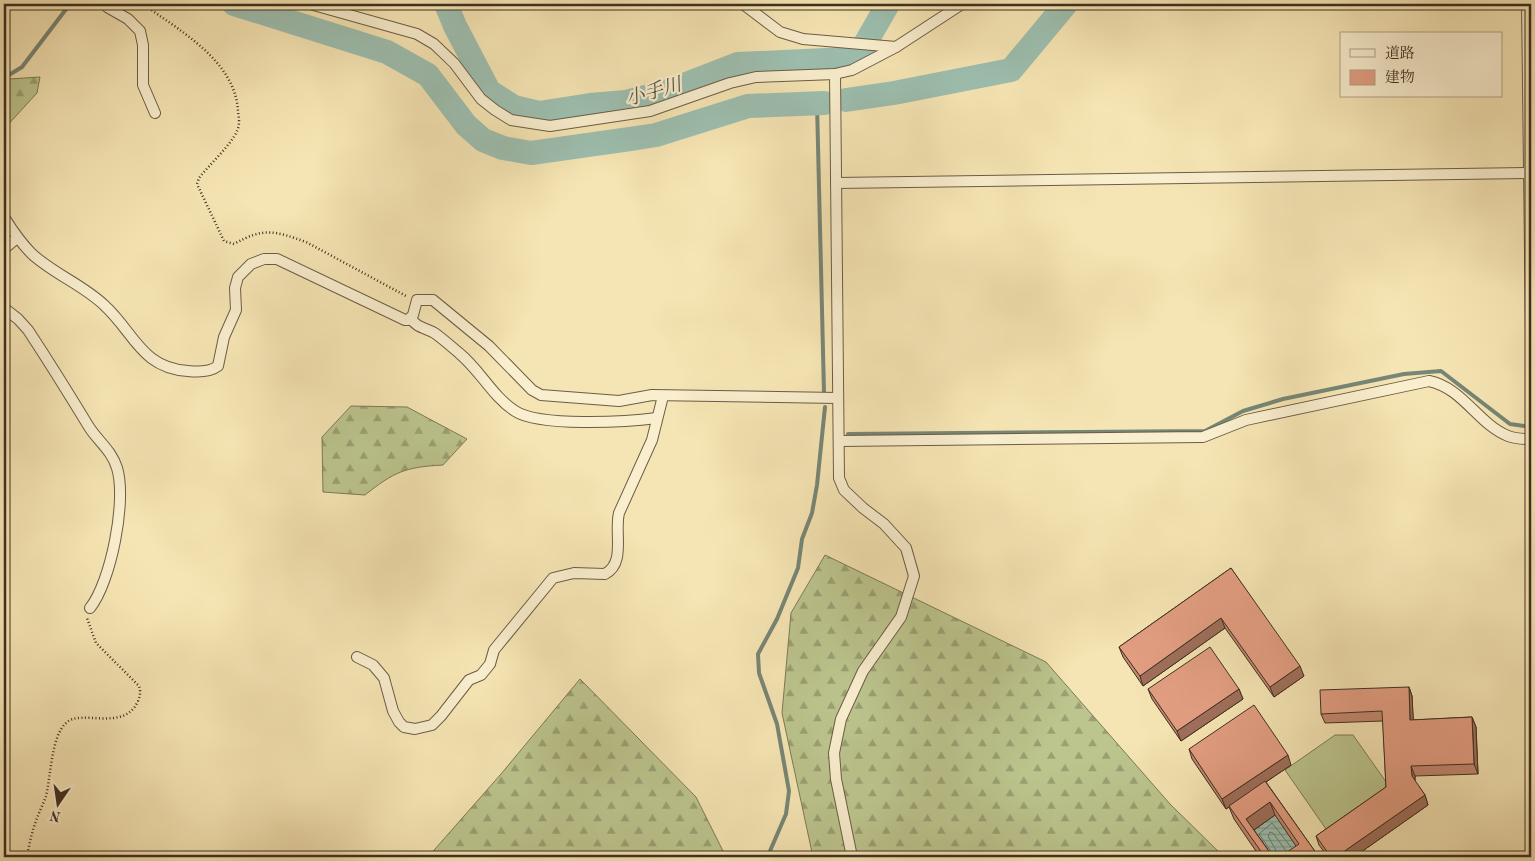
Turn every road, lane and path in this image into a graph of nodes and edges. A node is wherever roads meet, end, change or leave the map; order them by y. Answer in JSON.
{"nodes":[{"id":1,"x":105,"y":4,"type":"edge"},
{"id":2,"x":143,"y":4,"type":"edge"},
{"id":3,"x":310,"y":4,"type":"edge"},
{"id":4,"x":743,"y":4,"type":"edge"},
{"id":5,"x":962,"y":4,"type":"edge"},
{"id":6,"x":1527,"y":4,"type":"edge"},
{"id":7,"x":896,"y":48,"type":"junction"},
{"id":8,"x":835,"y":74,"type":"junction"},
{"id":9,"x":155,"y":113,"type":"dead end"},
{"id":10,"x":1530,"y":173,"type":"edge"},
{"id":11,"x":836,"y":183,"type":"junction"},
{"id":12,"x":4,"y":217,"type":"edge"},
{"id":13,"x":17,"y":238,"type":"junction"},
{"id":14,"x":4,"y":250,"type":"edge"},
{"id":15,"x":417,"y":300,"type":"junction"},
{"id":16,"x":4,"y":308,"type":"edge"},
{"id":17,"x":411,"y":318,"type":"junction"},
{"id":18,"x":1531,"y":332,"type":"edge"},
{"id":19,"x":663,"y":396,"type":"junction"},
{"id":20,"x":838,"y":398,"type":"junction"},
{"id":21,"x":658,"y":418,"type":"junction"},
{"id":22,"x":1531,"y":439,"type":"edge"},
{"id":23,"x":839,"y":441,"type":"junction"},
{"id":24,"x":90,"y":608,"type":"joint"},
{"id":25,"x":357,"y":657,"type":"dead end"},
{"id":26,"x":27,"y":857,"type":"edge"},
{"id":27,"x":852,"y":857,"type":"edge"}],
"edges":[{"from":1,"to":9,"type":"street"},
{"from":2,"to":15,"type":"path"},
{"from":3,"to":8,"type":"street"},
{"from":4,"to":7,"type":"street"},
{"from":5,"to":7,"type":"street"},
{"from":6,"to":10,"type":"street"},
{"from":7,"to":8,"type":"street"},
{"from":8,"to":11,"type":"street"},
{"from":10,"to":11,"type":"street"},
{"from":10,"to":18,"type":"street"},
{"from":11,"to":20,"type":"street"},
{"from":12,"to":13,"type":"street"},
{"from":13,"to":14,"type":"street"},
{"from":13,"to":17,"type":"street"},
{"from":15,"to":17,"type":"street"},
{"from":15,"to":19,"type":"street"},
{"from":16,"to":24,"type":"street"},
{"from":17,"to":21,"type":"street"},
{"from":19,"to":20,"type":"street"},
{"from":19,"to":21,"type":"street"},
{"from":20,"to":23,"type":"street"},
{"from":21,"to":25,"type":"street"},
{"from":22,"to":23,"type":"street"},
{"from":23,"to":27,"type":"street"},
{"from":24,"to":26,"type":"path"}]}
